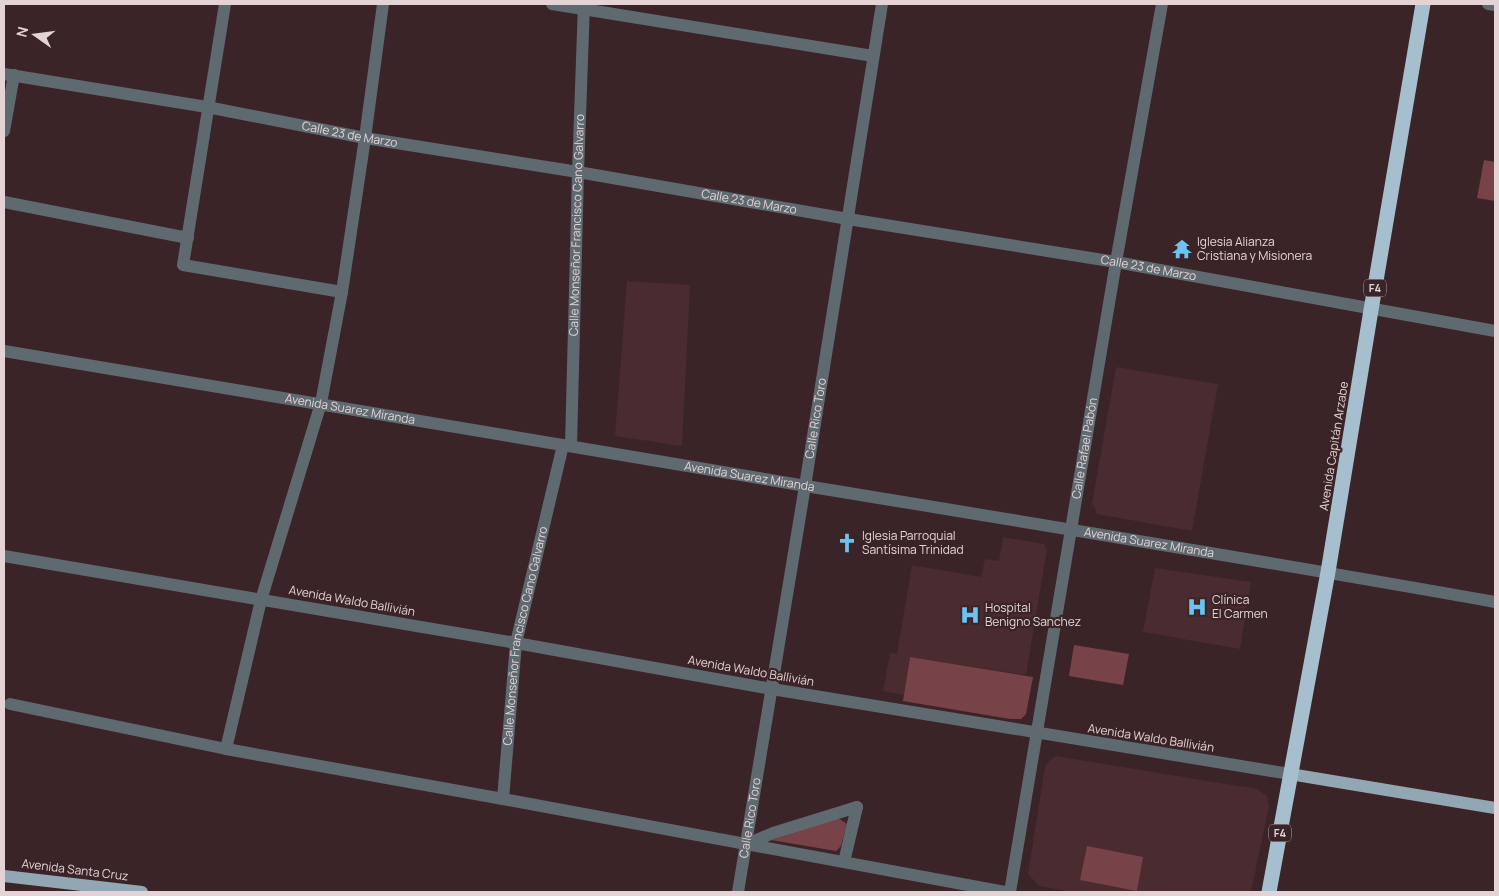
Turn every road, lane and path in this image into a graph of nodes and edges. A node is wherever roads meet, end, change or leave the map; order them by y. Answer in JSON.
{"nodes":[{"id":1,"x":225,"y":4,"type":"edge"},
{"id":2,"x":383,"y":4,"type":"edge"},
{"id":3,"x":552,"y":4,"type":"edge"},
{"id":4,"x":882,"y":4,"type":"edge"},
{"id":5,"x":1162,"y":4,"type":"edge"},
{"id":6,"x":1423,"y":4,"type":"edge"},
{"id":7,"x":1488,"y":4,"type":"edge"},
{"id":8,"x":1495,"y":5,"type":"edge"},
{"id":9,"x":584,"y":6,"type":"edge"},
{"id":10,"x":873,"y":56,"type":"junction"},
{"id":11,"x":9,"y":75,"type":"edge"},
{"id":12,"x":207,"y":107,"type":"junction"},
{"id":13,"x":4,"y":131,"type":"edge"},
{"id":14,"x":365,"y":138,"type":"junction"},
{"id":15,"x":578,"y":172,"type":"junction"},
{"id":16,"x":4,"y":202,"type":"edge"},
{"id":17,"x":848,"y":219,"type":"junction"},
{"id":18,"x":188,"y":238,"type":"junction"},
{"id":19,"x":1116,"y":262,"type":"junction"},
{"id":20,"x":342,"y":292,"type":"junction"},
{"id":21,"x":1371,"y":310,"type":"junction"},
{"id":22,"x":1495,"y":331,"type":"edge"},
{"id":23,"x":4,"y":351,"type":"edge"},
{"id":24,"x":321,"y":403,"type":"junction"},
{"id":25,"x":567,"y":446,"type":"junction"},
{"id":26,"x":805,"y":486,"type":"junction"},
{"id":27,"x":1071,"y":529,"type":"junction"},
{"id":28,"x":4,"y":556,"type":"edge"},
{"id":29,"x":1328,"y":572,"type":"junction"},
{"id":30,"x":261,"y":600,"type":"junction"},
{"id":31,"x":1495,"y":602,"type":"edge"},
{"id":32,"x":516,"y":643,"type":"junction"},
{"id":33,"x":772,"y":690,"type":"junction"},
{"id":34,"x":10,"y":704,"type":"dead end"},
{"id":35,"x":1036,"y":734,"type":"junction"},
{"id":36,"x":226,"y":750,"type":"junction"},
{"id":37,"x":1290,"y":774,"type":"junction"},
{"id":38,"x":503,"y":799,"type":"junction"},
{"id":39,"x":1495,"y":808,"type":"edge"},
{"id":40,"x":747,"y":844,"type":"junction"},
{"id":41,"x":844,"y":862,"type":"junction"},
{"id":42,"x":4,"y":876,"type":"edge"},
{"id":43,"x":142,"y":892,"type":"edge"},
{"id":44,"x":738,"y":892,"type":"edge"},
{"id":45,"x":1005,"y":892,"type":"edge"},
{"id":46,"x":1010,"y":892,"type":"edge"},
{"id":47,"x":1269,"y":892,"type":"edge"}],
"edges":[{"from":1,"to":12,"type":"street"},
{"from":2,"to":14,"type":"street"},
{"from":3,"to":9,"type":"street"},
{"from":4,"to":10,"type":"street","name":"Calle Rico Toro"},
{"from":5,"to":19,"type":"street","name":"Calle Rafael Pabón"},
{"from":6,"to":21,"type":"highway","name":"Avenida Capitán Arzabe","number":"F4"},
{"from":7,"to":8,"type":"street"},
{"from":9,"to":10,"type":"street"},
{"from":9,"to":15,"type":"street","name":"Calle Monseñor Francisco Cano Galvarro"},
{"from":10,"to":17,"type":"street","name":"Calle Rico Toro"},
{"from":11,"to":12,"type":"street","name":"Calle 23 de Marzo"},
{"from":11,"to":13,"type":"street"},
{"from":12,"to":14,"type":"street","name":"Calle 23 de Marzo"},
{"from":12,"to":18,"type":"street"},
{"from":14,"to":15,"type":"street","name":"Calle 23 de Marzo"},
{"from":14,"to":20,"type":"street"},
{"from":15,"to":17,"type":"street","name":"Calle 23 de Marzo"},
{"from":15,"to":25,"type":"street","name":"Calle Monseñor Francisco Cano Galvarro"},
{"from":16,"to":18,"type":"street"},
{"from":17,"to":19,"type":"street","name":"Calle 23 de Marzo"},
{"from":17,"to":26,"type":"street","name":"Calle Rico Toro"},
{"from":18,"to":20,"type":"street"},
{"from":19,"to":21,"type":"street","name":"Calle 23 de Marzo"},
{"from":19,"to":27,"type":"street","name":"Calle Rafael Pabón"},
{"from":20,"to":24,"type":"street"},
{"from":21,"to":22,"type":"street","name":"Calle 23 de Marzo"},
{"from":21,"to":29,"type":"highway","name":"Avenida Capitán Arzabe","number":"F4"},
{"from":23,"to":24,"type":"street","name":"Avenida Suarez Miranda"},
{"from":24,"to":25,"type":"street","name":"Avenida Suarez Miranda"},
{"from":24,"to":30,"type":"street"},
{"from":25,"to":26,"type":"street","name":"Avenida Suarez Miranda"},
{"from":25,"to":32,"type":"street","name":"Calle Monseñor Francisco Cano Galvarro"},
{"from":26,"to":27,"type":"street","name":"Avenida Suarez Miranda"},
{"from":26,"to":33,"type":"street","name":"Calle Rico Toro"},
{"from":27,"to":29,"type":"street","name":"Avenida Suarez Miranda"},
{"from":27,"to":35,"type":"street","name":"Calle Rafael Pabón"},
{"from":28,"to":30,"type":"street","name":"Avenida Waldo Ballivián"},
{"from":29,"to":31,"type":"street","name":"Avenida Suarez Miranda"},
{"from":29,"to":37,"type":"highway","name":"Avenida Capitán Arzabe","number":"F4"},
{"from":30,"to":32,"type":"street","name":"Avenida Waldo Ballivián"},
{"from":30,"to":36,"type":"street"},
{"from":32,"to":33,"type":"street","name":"Avenida Waldo Ballivián"},
{"from":32,"to":38,"type":"street","name":"Calle Monseñor Francisco Cano Galvarro"},
{"from":33,"to":35,"type":"street","name":"Avenida Waldo Ballivián"},
{"from":33,"to":40,"type":"street","name":"Calle Rico Toro"},
{"from":34,"to":36,"type":"street"},
{"from":35,"to":37,"type":"street","name":"Avenida Waldo Ballivián"},
{"from":35,"to":46,"type":"street","name":"Calle Rafael Pabón"},
{"from":36,"to":38,"type":"street"},
{"from":37,"to":39,"type":"main road","name":"Avenida Waldo Ballivián"},
{"from":37,"to":47,"type":"highway","name":"Avenida Capitán Arzabe","number":"F4"},
{"from":38,"to":40,"type":"street"},
{"from":40,"to":41,"type":"street"},
{"from":40,"to":41,"type":"street"},
{"from":40,"to":44,"type":"street","name":"Calle Rico Toro"},
{"from":41,"to":45,"type":"street"},
{"from":42,"to":43,"type":"main road","name":"Avenida Santa Cruz"}]}
